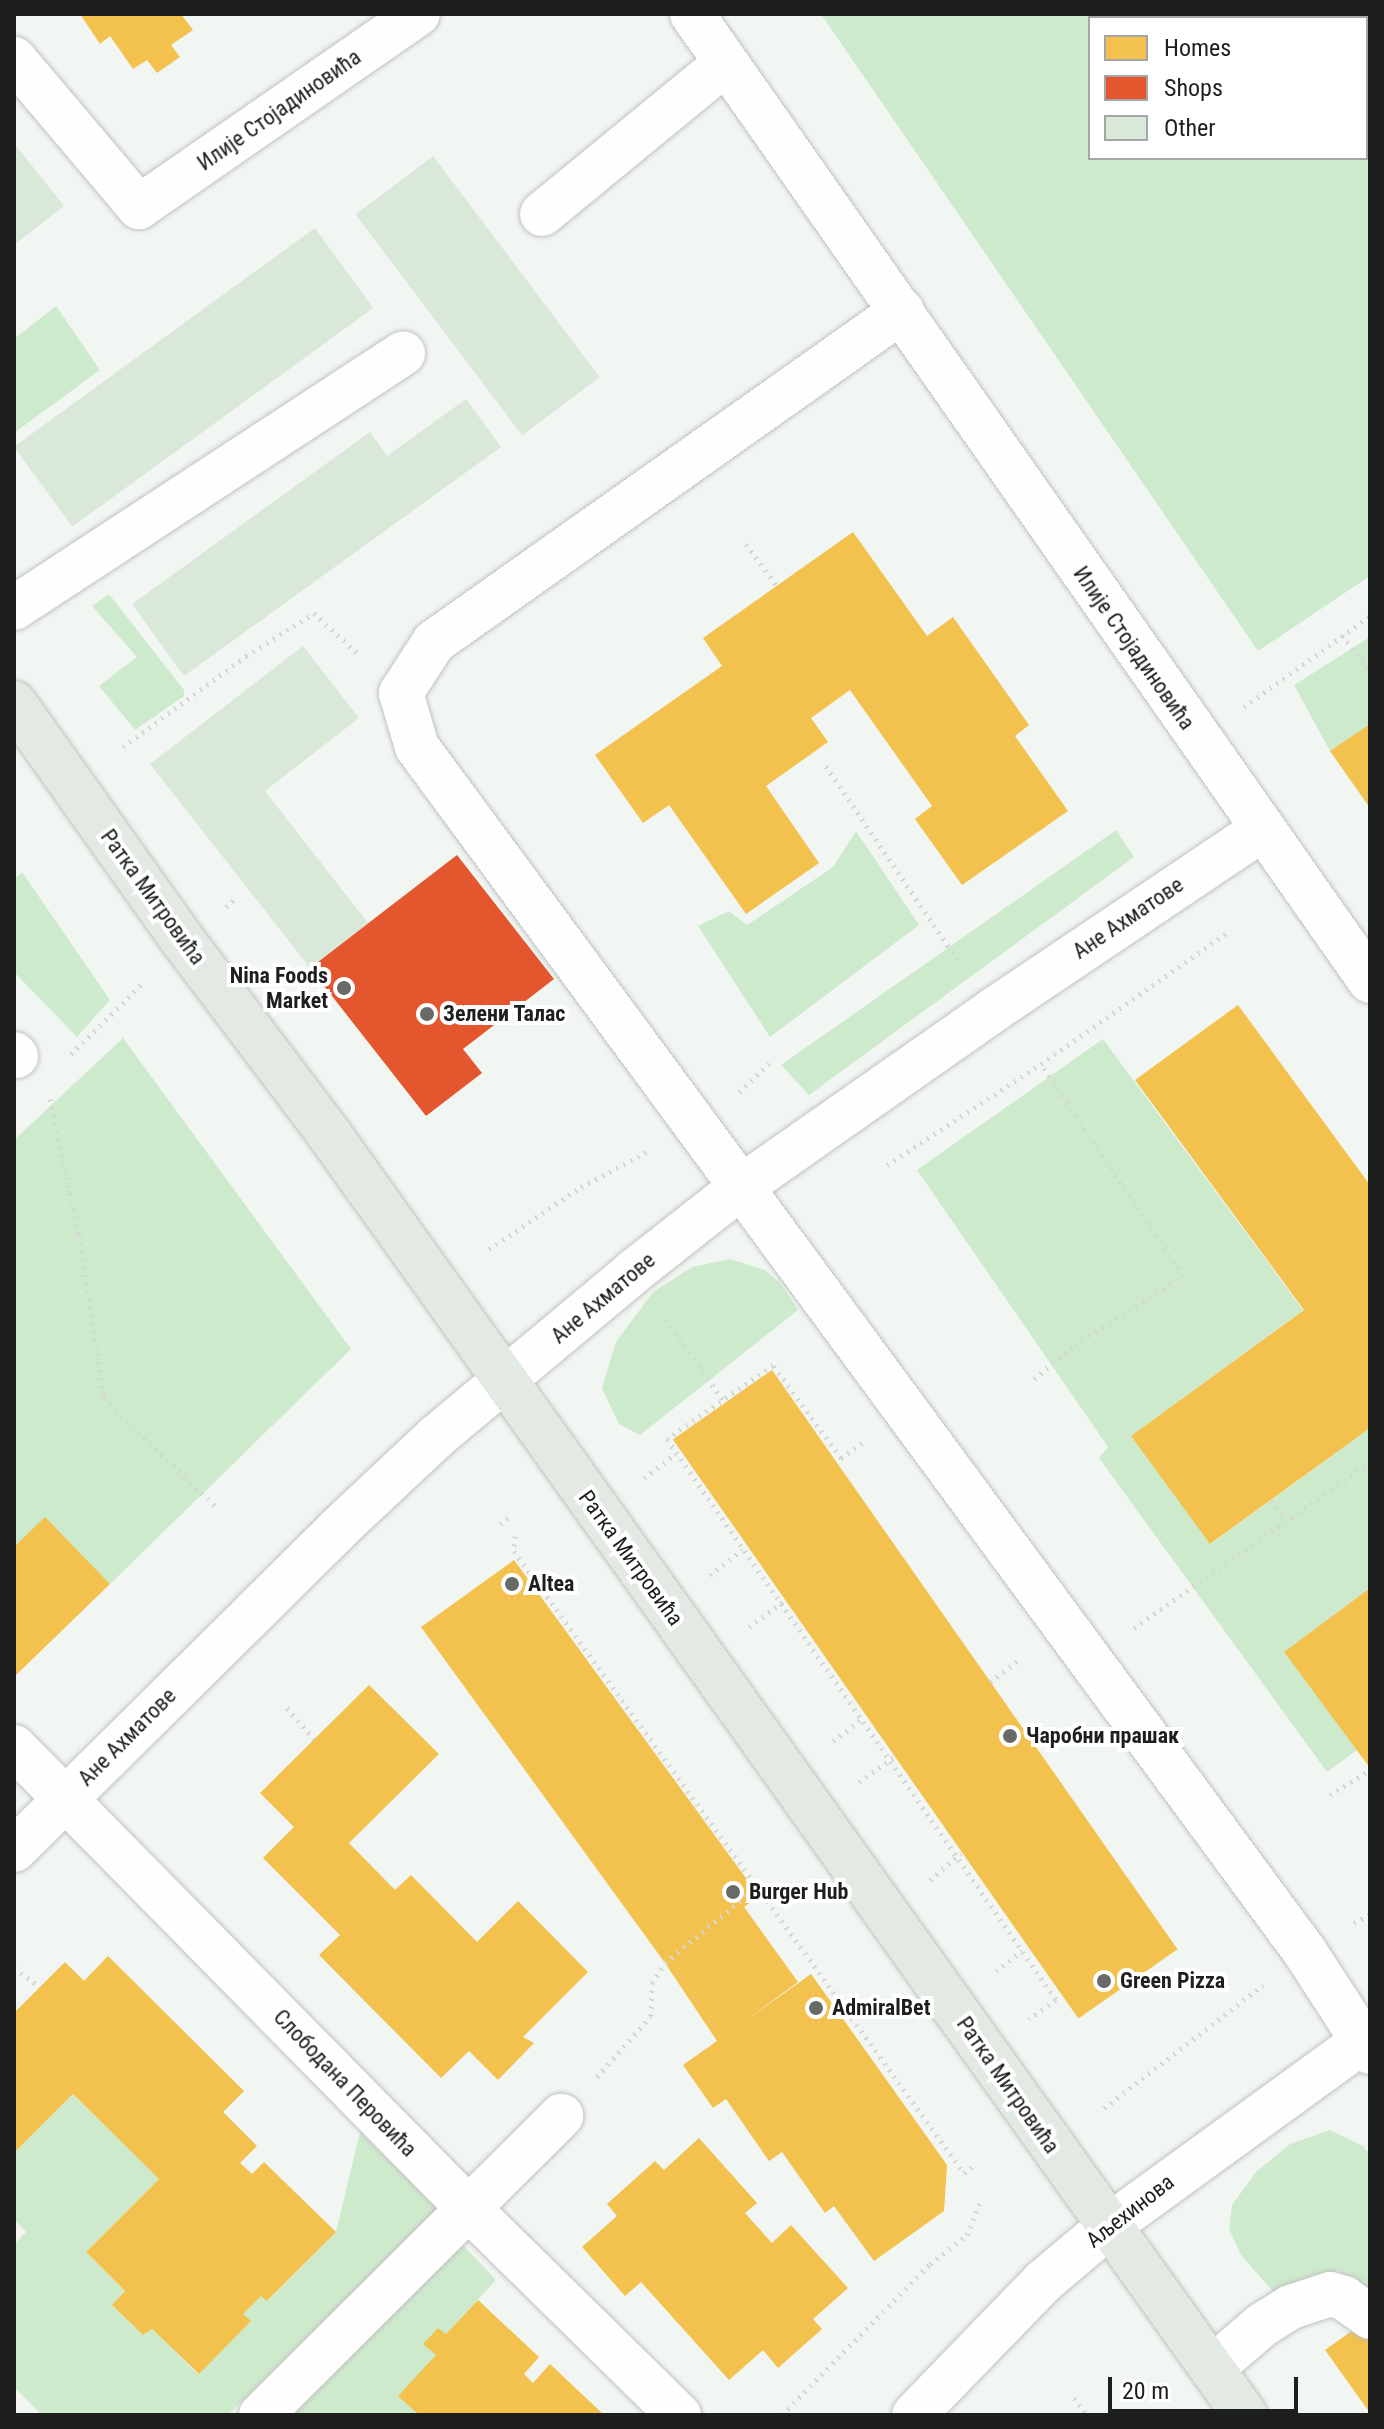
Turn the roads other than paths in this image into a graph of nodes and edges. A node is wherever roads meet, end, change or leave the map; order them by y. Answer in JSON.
{"nodes":[{"id":1,"x":418,"y":14,"type":"edge"},
{"id":2,"x":692,"y":14,"type":"edge"},
{"id":3,"x":14,"y":59,"type":"edge"},
{"id":4,"x":726,"y":63,"type":"junction"},
{"id":5,"x":542,"y":214,"type":"dead end"},
{"id":6,"x":902,"y":311,"type":"junction"},
{"id":7,"x":403,"y":353,"type":"dead end"},
{"id":8,"x":14,"y":608,"type":"edge"},
{"id":9,"x":14,"y":703,"type":"edge"},
{"id":10,"x":1261,"y":830,"type":"junction"},
{"id":11,"x":1370,"y":981,"type":"edge"},
{"id":12,"x":741,"y":1187,"type":"junction"},
{"id":13,"x":503,"y":1381,"type":"junction"},
{"id":14,"x":14,"y":1747,"type":"edge"},
{"id":15,"x":65,"y":1799,"type":"junction"},
{"id":16,"x":14,"y":1850,"type":"edge"},
{"id":17,"x":1368,"y":2043,"type":"edge"},
{"id":18,"x":561,"y":2116,"type":"dead end"},
{"id":19,"x":468,"y":2208,"type":"junction"},
{"id":20,"x":1110,"y":2225,"type":"junction"},
{"id":21,"x":1370,"y":2317,"type":"edge"},
{"id":22,"x":1212,"y":2368,"type":"junction"},
{"id":23,"x":261,"y":2415,"type":"edge"},
{"id":24,"x":679,"y":2415,"type":"edge"},
{"id":25,"x":914,"y":2415,"type":"edge"},
{"id":26,"x":1245,"y":2415,"type":"edge"}],
"edges":[{"from":1,"to":3,"type":"street","name":"Илије Стојадиновића"},
{"from":2,"to":4,"type":"street","name":"Илије Стојадиновића"},
{"from":4,"to":5,"type":"street"},
{"from":4,"to":6,"type":"street","name":"Илије Стојадиновића"},
{"from":6,"to":10,"type":"street","name":"Илије Стојадиновића"},
{"from":6,"to":12,"type":"street"},
{"from":7,"to":8,"type":"street"},
{"from":9,"to":13,"type":"main road","name":"Ратка Митровића"},
{"from":10,"to":11,"type":"street","name":"Илије Стојадиновића"},
{"from":10,"to":12,"type":"street","name":"Ане Ахматове"},
{"from":12,"to":13,"type":"street","name":"Ане Ахматове"},
{"from":12,"to":17,"type":"street"},
{"from":13,"to":15,"type":"street","name":"Ане Ахматове"},
{"from":13,"to":20,"type":"main road","name":"Ратка Митровића"},
{"from":14,"to":15,"type":"street","name":"Слободана Перовића"},
{"from":15,"to":16,"type":"street","name":"Ане Ахматове"},
{"from":15,"to":19,"type":"street","name":"Слободана Перовића"},
{"from":17,"to":20,"type":"street","name":"Аљехинова"},
{"from":18,"to":19,"type":"street"},
{"from":19,"to":23,"type":"street"},
{"from":19,"to":24,"type":"street","name":"Слободана Перовића"},
{"from":20,"to":22,"type":"main road","name":"Ратка Митровића"},
{"from":20,"to":25,"type":"street","name":"Аљехинова"},
{"from":21,"to":22,"type":"street"},
{"from":22,"to":26,"type":"main road","name":"Ратка Митровића"}]}
